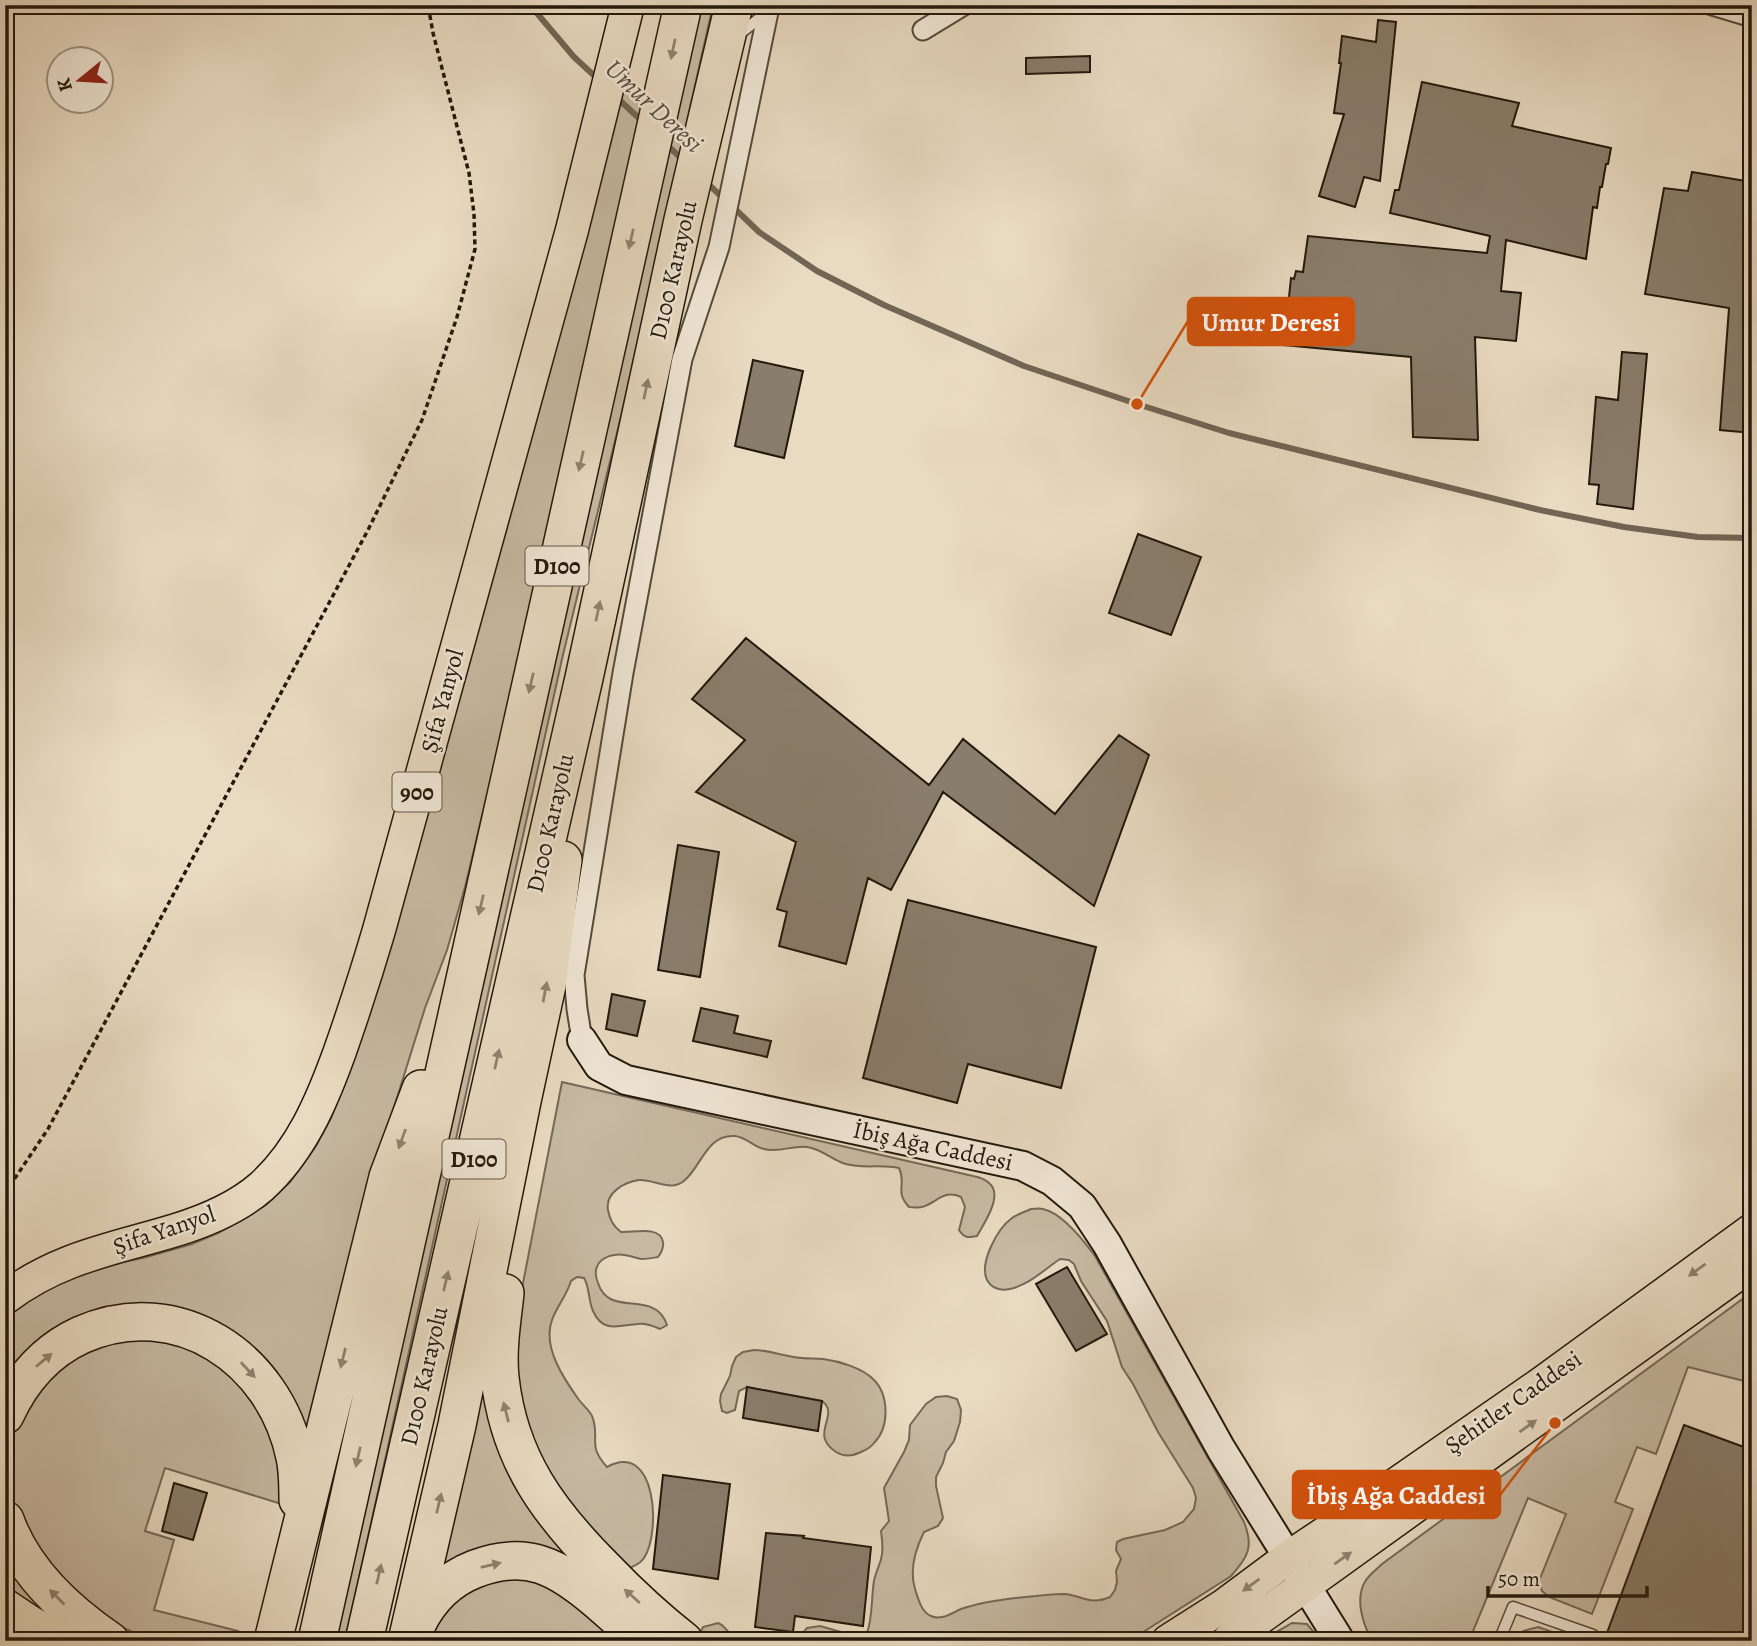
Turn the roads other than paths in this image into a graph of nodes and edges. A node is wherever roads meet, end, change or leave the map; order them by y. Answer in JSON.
{"nodes":[{"id":1,"x":628,"y":5,"type":"edge"},
{"id":2,"x":683,"y":5,"type":"edge"},
{"id":3,"x":964,"y":5,"type":"edge"},
{"id":4,"x":1712,"y":5,"type":"edge"},
{"id":5,"x":758,"y":8,"type":"edge"},
{"id":6,"x":1752,"y":17,"type":"edge"},
{"id":7,"x":923,"y":30,"type":"dead end"},
{"id":8,"x":583,"y":678,"type":"junction"},
{"id":9,"x":469,"y":960,"type":"junction"},
{"id":10,"x":582,"y":1040,"type":"joint"},
{"id":11,"x":522,"y":1101,"type":"junction"},
{"id":12,"x":1752,"y":1230,"type":"edge"},
{"id":13,"x":1752,"y":1264,"type":"edge"},
{"id":14,"x":5,"y":1298,"type":"edge"},
{"id":15,"x":5,"y":1415,"type":"edge"},
{"id":16,"x":5,"y":1520,"type":"edge"},
{"id":17,"x":1289,"y":1557,"type":"junction"},
{"id":18,"x":288,"y":1578,"type":"junction"},
{"id":19,"x":1306,"y":1584,"type":"junction"},
{"id":20,"x":5,"y":1605,"type":"edge"},
{"id":21,"x":5,"y":1631,"type":"edge"},
{"id":22,"x":1592,"y":1635,"type":"dead end"},
{"id":23,"x":19,"y":1641,"type":"edge"},
{"id":24,"x":64,"y":1641,"type":"edge"},
{"id":25,"x":110,"y":1641,"type":"edge"},
{"id":26,"x":273,"y":1641,"type":"edge"},
{"id":27,"x":317,"y":1641,"type":"edge"},
{"id":28,"x":364,"y":1641,"type":"edge"},
{"id":29,"x":409,"y":1641,"type":"edge"},
{"id":30,"x":642,"y":1641,"type":"edge"},
{"id":31,"x":684,"y":1641,"type":"edge"},
{"id":32,"x":1168,"y":1641,"type":"edge"},
{"id":33,"x":1228,"y":1641,"type":"edge"},
{"id":34,"x":1340,"y":1641,"type":"edge"},
{"id":35,"x":1499,"y":1641,"type":"edge"}],
"edges":[{"from":1,"to":14,"type":"main road","name":"Şifa Yanyol","number":"900"},
{"from":2,"to":9,"type":"highway","name":"D100 Karayolu","number":"D100","one_way":true},
{"from":3,"to":7,"type":"street"},
{"from":4,"to":6,"type":"street"},
{"from":8,"to":5,"type":"highway","name":"D100 Karayolu","number":"D100","one_way":true},
{"from":5,"to":10,"type":"street"},
{"from":11,"to":8,"type":"highway","one_way":true},
{"from":28,"to":8,"type":"highway","name":"D100 Karayolu","number":"D100","one_way":true},
{"from":9,"to":18,"type":"highway","one_way":true},
{"from":9,"to":27,"type":"highway","name":"D100 Karayolu","number":"D100","one_way":true},
{"from":10,"to":17,"type":"street","name":"İbiş Ağa Caddesi"},
{"from":29,"to":11,"type":"highway","one_way":true},
{"from":31,"to":11,"type":"highway","one_way":true},
{"from":12,"to":17,"type":"main road","name":"Şehitler Caddesi","one_way":true},
{"from":19,"to":13,"type":"main road","name":"Şehitler Caddesi","one_way":true},
{"from":15,"to":18,"type":"highway","one_way":true},
{"from":25,"to":16,"type":"highway","one_way":true},
{"from":17,"to":19,"type":"street","name":"İbiş Ağa Caddesi"},
{"from":17,"to":32,"type":"main road","name":"Şehitler Caddesi","one_way":true},
{"from":18,"to":26,"type":"highway"},
{"from":19,"to":33,"type":"main road","name":"Şehitler Caddesi"},
{"from":19,"to":34,"type":"street","name":"İbiş Ağa Caddesi"},
{"from":20,"to":24,"type":"main road"},
{"from":21,"to":23,"type":"main road"},
{"from":22,"to":35,"type":"lane"},
{"from":29,"to":30,"type":"highway","one_way":true}]}
